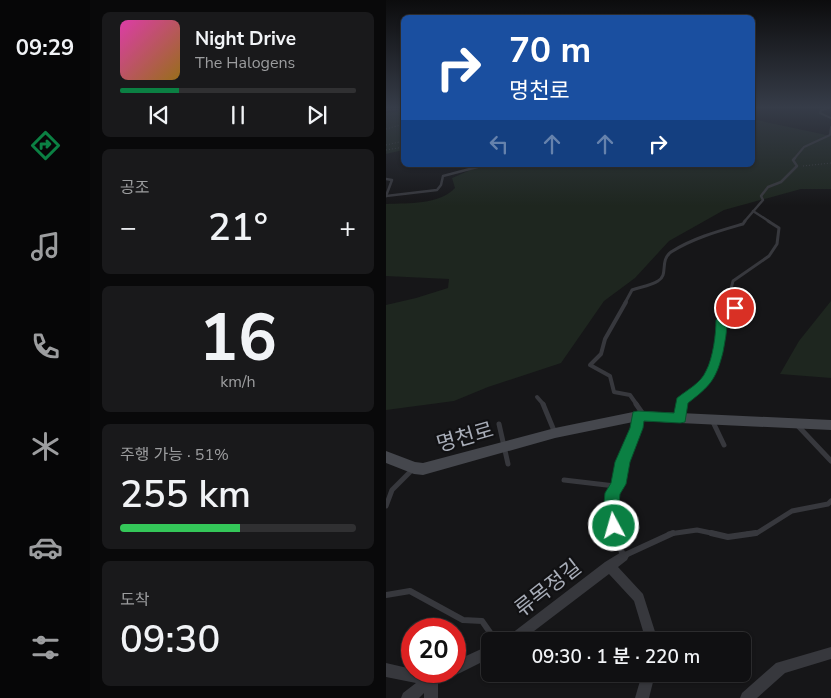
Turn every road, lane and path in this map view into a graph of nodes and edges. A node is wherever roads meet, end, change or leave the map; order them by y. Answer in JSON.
{"nodes":[{"id":1,"x":818,"y":141,"type":"edge"},
{"id":2,"x":401,"y":142,"type":"edge"},
{"id":3,"x":386,"y":145,"type":"edge"},
{"id":4,"x":401,"y":148,"type":"edge"},
{"id":5,"x":386,"y":150,"type":"edge"},
{"id":6,"x":831,"y":163,"type":"edge"},
{"id":7,"x":796,"y":165,"type":"junction"},
{"id":8,"x":477,"y":167,"type":"edge"},
{"id":9,"x":386,"y":179,"type":"edge"},
{"id":10,"x":386,"y":184,"type":"edge"},
{"id":11,"x":390,"y":185,"type":"junction"},
{"id":12,"x":386,"y":196,"type":"edge"},
{"id":13,"x":386,"y":196,"type":"edge"},
{"id":14,"x":753,"y":211,"type":"junction"},
{"id":15,"x":537,"y":397,"type":"dead end"},
{"id":16,"x":641,"y":416,"type":"junction"},
{"id":17,"x":680,"y":418,"type":"junction"},
{"id":18,"x":712,"y":420,"type":"junction"},
{"id":19,"x":499,"y":424,"type":"dead end"},
{"id":20,"x":795,"y":424,"type":"junction"},
{"id":21,"x":831,"y":425,"type":"edge"},
{"id":22,"x":555,"y":433,"type":"junction"},
{"id":23,"x":724,"y":445,"type":"dead end"},
{"id":24,"x":503,"y":447,"type":"junction"},
{"id":25,"x":386,"y":457,"type":"edge"},
{"id":26,"x":831,"y":461,"type":"edge"},
{"id":27,"x":508,"y":464,"type":"dead end"},
{"id":28,"x":414,"y":468,"type":"junction"},
{"id":29,"x":564,"y":480,"type":"dead end"},
{"id":30,"x":616,"y":486,"type":"junction"},
{"id":31,"x":830,"y":504,"type":"edge"},
{"id":32,"x":386,"y":506,"type":"edge"},
{"id":33,"x":623,"y":556,"type":"junction"},
{"id":34,"x":609,"y":566,"type":"junction"},
{"id":35,"x":386,"y":595,"type":"edge"},
{"id":36,"x":489,"y":632,"type":"edge"},
{"id":37,"x":523,"y":632,"type":"edge"},
{"id":38,"x":649,"y":632,"type":"edge"},
{"id":39,"x":831,"y":653,"type":"edge"},
{"id":40,"x":481,"y":655,"type":"edge"},
{"id":41,"x":466,"y":663,"type":"edge"},
{"id":42,"x":386,"y":670,"type":"edge"},
{"id":43,"x":401,"y":673,"type":"edge"},
{"id":44,"x":646,"y":682,"type":"edge"},
{"id":45,"x":426,"y":683,"type":"edge"},
{"id":46,"x":431,"y":683,"type":"edge"},
{"id":47,"x":408,"y":698,"type":"edge"},
{"id":48,"x":431,"y":698,"type":"edge"},
{"id":49,"x":642,"y":698,"type":"edge"},
{"id":50,"x":747,"y":698,"type":"edge"}],
"edges":[{"from":1,"to":7,"type":"lane"},
{"from":2,"to":3,"type":"path"},
{"from":4,"to":5,"type":"path"},
{"from":6,"to":7,"type":"path"},
{"from":7,"to":14,"type":"lane"},
{"from":8,"to":13,"type":"lane"},
{"from":9,"to":11,"type":"lane"},
{"from":10,"to":11,"type":"lane"},
{"from":11,"to":12,"type":"lane"},
{"from":14,"to":16,"type":"lane"},
{"from":14,"to":17,"type":"lane"},
{"from":15,"to":22,"type":"lane"},
{"from":16,"to":17,"type":"street","name":"명천로"},
{"from":16,"to":22,"type":"street","name":"명천로"},
{"from":16,"to":30,"type":"lane"},
{"from":17,"to":18,"type":"street","name":"명천로"},
{"from":18,"to":20,"type":"street","name":"명천로"},
{"from":18,"to":23,"type":"lane"},
{"from":19,"to":24,"type":"lane"},
{"from":20,"to":21,"type":"street","name":"명천로"},
{"from":20,"to":26,"type":"lane"},
{"from":22,"to":24,"type":"street","name":"명천로"},
{"from":24,"to":27,"type":"lane"},
{"from":24,"to":28,"type":"street","name":"명천로"},
{"from":25,"to":28,"type":"street","name":"명천로"},
{"from":28,"to":32,"type":"lane"},
{"from":29,"to":30,"type":"lane"},
{"from":30,"to":33,"type":"lane"},
{"from":31,"to":33,"type":"lane","name":"류목정길"},
{"from":33,"to":34,"type":"street","name":"류목정길"},
{"from":34,"to":37,"type":"street","name":"류목정길"},
{"from":34,"to":38,"type":"street"},
{"from":35,"to":36,"type":"lane"},
{"from":39,"to":50,"type":"street"},
{"from":40,"to":41,"type":"street"},
{"from":42,"to":43,"type":"street"},
{"from":44,"to":49,"type":"street"},
{"from":45,"to":47,"type":"street"},
{"from":46,"to":48,"type":"street"}]}
